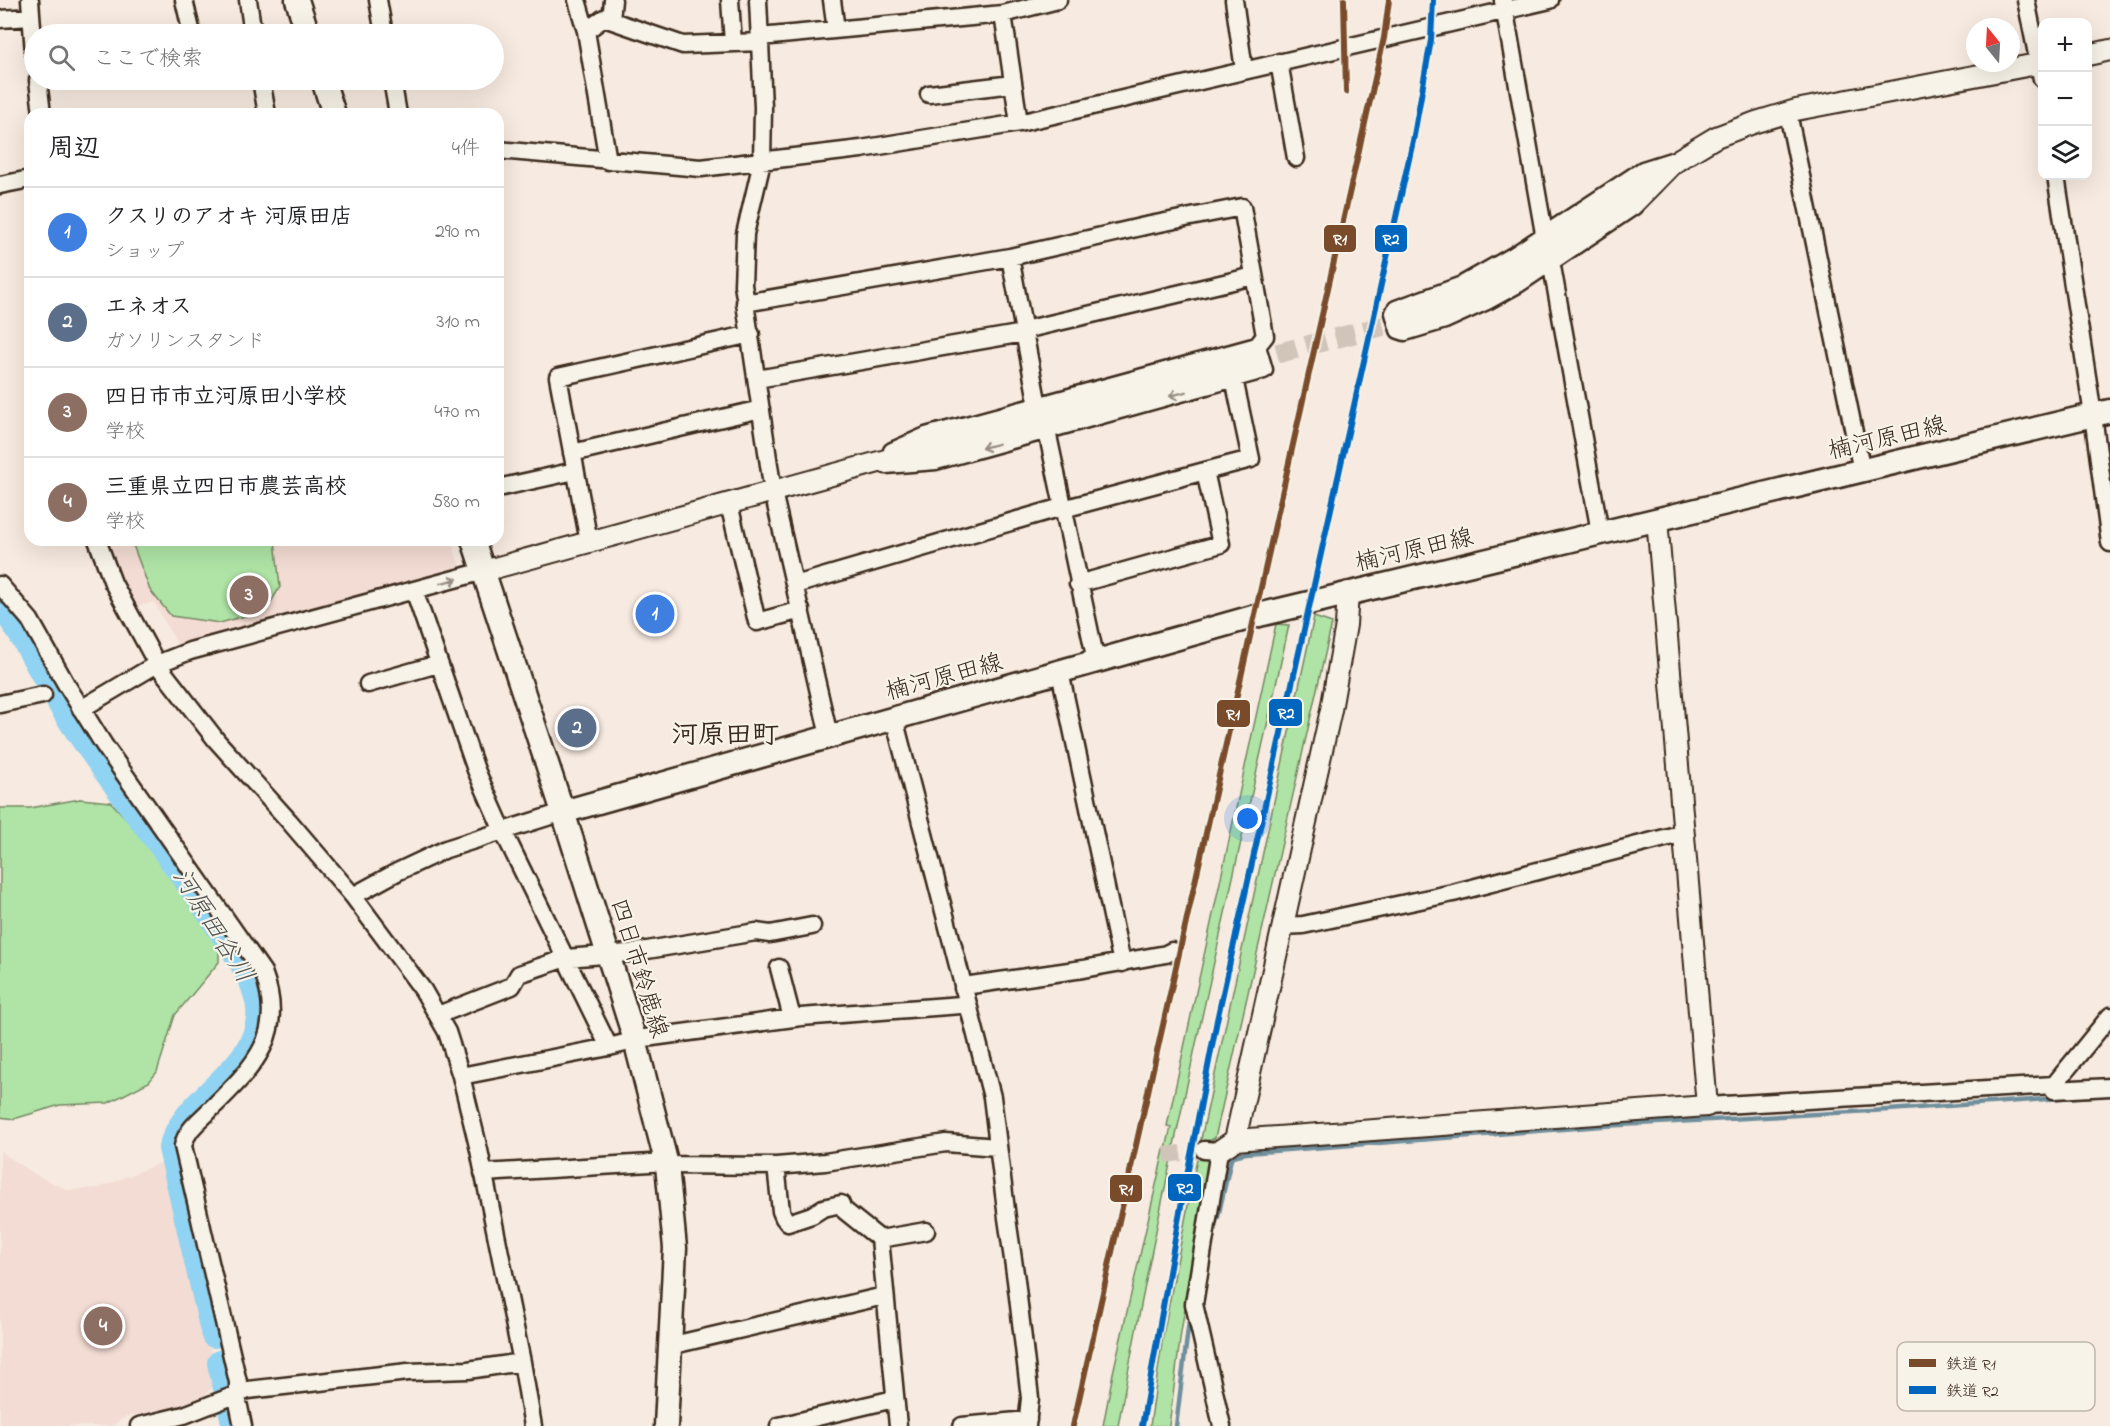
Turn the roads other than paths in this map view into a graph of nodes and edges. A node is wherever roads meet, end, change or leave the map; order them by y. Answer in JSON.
{"nodes":[{"id":1,"x":184,"y":0,"type":"edge"},
{"id":2,"x":248,"y":0,"type":"edge"},
{"id":3,"x":297,"y":0,"type":"edge"},
{"id":4,"x":378,"y":0,"type":"edge"},
{"id":5,"x":577,"y":0,"type":"edge"},
{"id":6,"x":613,"y":0,"type":"edge"},
{"id":7,"x":730,"y":0,"type":"edge"},
{"id":8,"x":758,"y":0,"type":"edge"},
{"id":9,"x":832,"y":0,"type":"edge"},
{"id":10,"x":1058,"y":0,"type":"edge"},
{"id":11,"x":1234,"y":0,"type":"edge"},
{"id":12,"x":1550,"y":0,"type":"edge"},
{"id":13,"x":2026,"y":0,"type":"edge"},
{"id":14,"x":1503,"y":6,"type":"edge"},
{"id":15,"x":31,"y":8,"type":"edge"},
{"id":16,"x":1003,"y":14,"type":"junction"},
{"id":17,"x":0,"y":19,"type":"edge"},
{"id":18,"x":611,"y":20,"type":"junction"},
{"id":19,"x":32,"y":24,"type":"edge"},
{"id":20,"x":190,"y":24,"type":"edge"},
{"id":21,"x":252,"y":24,"type":"edge"},
{"id":22,"x":305,"y":24,"type":"edge"},
{"id":23,"x":382,"y":24,"type":"edge"},
{"id":24,"x":586,"y":30,"type":"junction"},
{"id":25,"x":836,"y":30,"type":"junction"},
{"id":26,"x":760,"y":39,"type":"junction"},
{"id":27,"x":733,"y":43,"type":"junction"},
{"id":28,"x":2110,"y":50,"type":"edge"},
{"id":29,"x":2038,"y":52,"type":"edge"},
{"id":30,"x":2092,"y":54,"type":"edge"},
{"id":31,"x":1280,"y":62,"type":"junction"},
{"id":32,"x":1244,"y":70,"type":"junction"},
{"id":33,"x":2038,"y":70,"type":"edge"},
{"id":34,"x":1013,"y":84,"type":"junction"},
{"id":35,"x":39,"y":90,"type":"edge"},
{"id":36,"x":263,"y":90,"type":"edge"},
{"id":37,"x":326,"y":90,"type":"edge"},
{"id":38,"x":394,"y":90,"type":"edge"},
{"id":39,"x":929,"y":94,"type":"dead end"},
{"id":40,"x":41,"y":108,"type":"edge"},
{"id":41,"x":266,"y":108,"type":"edge"},
{"id":42,"x":332,"y":108,"type":"edge"},
{"id":43,"x":397,"y":108,"type":"edge"},
{"id":44,"x":1788,"y":113,"type":"junction"},
{"id":45,"x":1019,"y":123,"type":"junction"},
{"id":46,"x":504,"y":151,"type":"edge"},
{"id":47,"x":1296,"y":158,"type":"dead end"},
{"id":48,"x":1681,"y":158,"type":"junction"},
{"id":49,"x":608,"y":161,"type":"junction"},
{"id":50,"x":762,"y":162,"type":"junction"},
{"id":51,"x":24,"y":180,"type":"edge"},
{"id":52,"x":2057,"y":180,"type":"edge"},
{"id":53,"x":0,"y":184,"type":"edge"},
{"id":54,"x":1545,"y":234,"type":"junction"},
{"id":55,"x":1010,"y":257,"type":"junction"},
{"id":56,"x":1551,"y":261,"type":"junction"},
{"id":57,"x":1254,"y":276,"type":"junction"},
{"id":58,"x":746,"y":303,"type":"junction"},
{"id":59,"x":1410,"y":319,"type":"tunnel mouth"},
{"id":60,"x":1024,"y":331,"type":"junction"},
{"id":61,"x":750,"y":334,"type":"junction"},
{"id":62,"x":1252,"y":353,"type":"junction"},
{"id":63,"x":1234,"y":379,"type":"junction"},
{"id":64,"x":757,"y":380,"type":"junction"},
{"id":65,"x":1038,"y":406,"type":"junction"},
{"id":66,"x":761,"y":409,"type":"junction"},
{"id":67,"x":2102,"y":413,"type":"edge"},
{"id":68,"x":1047,"y":431,"type":"junction"},
{"id":69,"x":572,"y":453,"type":"junction"},
{"id":70,"x":862,"y":465,"type":"junction"},
{"id":71,"x":575,"y":471,"type":"junction"},
{"id":72,"x":1205,"y":471,"type":"junction"},
{"id":73,"x":1862,"y":471,"type":"junction"},
{"id":74,"x":504,"y":487,"type":"edge"},
{"id":75,"x":773,"y":492,"type":"junction"},
{"id":76,"x":729,"y":504,"type":"junction"},
{"id":77,"x":1063,"y":508,"type":"junction"},
{"id":78,"x":1658,"y":519,"type":"junction"},
{"id":79,"x":1600,"y":532,"type":"junction"},
{"id":80,"x":589,"y":542,"type":"junction"},
{"id":81,"x":2110,"y":543,"type":"edge"},
{"id":82,"x":99,"y":546,"type":"edge"},
{"id":83,"x":475,"y":546,"type":"edge"},
{"id":84,"x":484,"y":571,"type":"junction"},
{"id":85,"x":1078,"y":584,"type":"junction"},
{"id":86,"x":0,"y":585,"type":"edge"},
{"id":87,"x":795,"y":585,"type":"junction"},
{"id":88,"x":414,"y":590,"type":"junction"},
{"id":89,"x":1348,"y":592,"type":"junction"},
{"id":90,"x":801,"y":610,"type":"junction"},
{"id":91,"x":1096,"y":662,"type":"junction"},
{"id":92,"x":157,"y":664,"type":"junction"},
{"id":93,"x":438,"y":664,"type":"junction"},
{"id":94,"x":1060,"y":672,"type":"junction"},
{"id":95,"x":368,"y":684,"type":"dead end"},
{"id":96,"x":43,"y":695,"type":"dead end"},
{"id":97,"x":0,"y":704,"type":"edge"},
{"id":98,"x":81,"y":709,"type":"junction"},
{"id":99,"x":894,"y":718,"type":"junction"},
{"id":100,"x":829,"y":736,"type":"junction"},
{"id":101,"x":563,"y":812,"type":"junction"},
{"id":102,"x":503,"y":831,"type":"junction"},
{"id":103,"x":1684,"y":833,"type":"junction"},
{"id":104,"x":353,"y":896,"type":"junction"},
{"id":105,"x":812,"y":926,"type":"dead end"},
{"id":106,"x":1282,"y":926,"type":"junction"},
{"id":107,"x":1172,"y":951,"type":"dead end"},
{"id":108,"x":608,"y":954,"type":"junction"},
{"id":109,"x":566,"y":958,"type":"junction"},
{"id":110,"x":1122,"y":963,"type":"junction"},
{"id":111,"x":779,"y":968,"type":"dead end"},
{"id":112,"x":965,"y":995,"type":"junction"},
{"id":113,"x":438,"y":1015,"type":"junction"},
{"id":114,"x":2110,"y":1016,"type":"edge"},
{"id":115,"x":792,"y":1018,"type":"junction"},
{"id":116,"x":635,"y":1040,"type":"junction"},
{"id":117,"x":609,"y":1047,"type":"junction"},
{"id":118,"x":461,"y":1076,"type":"junction"},
{"id":119,"x":2054,"y":1085,"type":"junction"},
{"id":120,"x":2110,"y":1087,"type":"edge"},
{"id":121,"x":1707,"y":1106,"type":"junction"},
{"id":122,"x":1235,"y":1140,"type":"junction"},
{"id":123,"x":997,"y":1147,"type":"junction"},
{"id":124,"x":1211,"y":1151,"type":"joint"},
{"id":125,"x":667,"y":1163,"type":"junction"},
{"id":126,"x":776,"y":1166,"type":"junction"},
{"id":127,"x":483,"y":1173,"type":"junction"},
{"id":128,"x":926,"y":1231,"type":"dead end"},
{"id":129,"x":880,"y":1239,"type":"junction"},
{"id":130,"x":884,"y":1296,"type":"junction"},
{"id":131,"x":669,"y":1346,"type":"junction"},
{"id":132,"x":522,"y":1362,"type":"junction"},
{"id":133,"x":231,"y":1396,"type":"junction"},
{"id":134,"x":894,"y":1399,"type":"junction"},
{"id":135,"x":1027,"y":1423,"type":"edge"},
{"id":136,"x":139,"y":1426,"type":"edge"},
{"id":137,"x":243,"y":1426,"type":"edge"},
{"id":138,"x":532,"y":1426,"type":"edge"},
{"id":139,"x":666,"y":1426,"type":"edge"},
{"id":140,"x":779,"y":1426,"type":"edge"},
{"id":141,"x":898,"y":1426,"type":"edge"},
{"id":142,"x":962,"y":1426,"type":"edge"},
{"id":143,"x":1222,"y":1426,"type":"edge"}],
"edges":[{"from":1,"to":20,"type":"street"},
{"from":2,"to":21,"type":"street"},
{"from":3,"to":22,"type":"main road"},
{"from":4,"to":23,"type":"street"},
{"from":5,"to":24,"type":"street"},
{"from":6,"to":18,"type":"street"},
{"from":7,"to":27,"type":"street"},
{"from":8,"to":26,"type":"street"},
{"from":9,"to":25,"type":"street"},
{"from":10,"to":16,"type":"street"},
{"from":11,"to":32,"type":"street"},
{"from":12,"to":14,"type":"street"},
{"from":13,"to":29,"type":"street"},
{"from":14,"to":31,"type":"street"},
{"from":14,"to":54,"type":"street"},
{"from":15,"to":17,"type":"street"},
{"from":15,"to":19,"type":"street"},
{"from":16,"to":25,"type":"street"},
{"from":16,"to":34,"type":"street"},
{"from":18,"to":24,"type":"street"},
{"from":18,"to":27,"type":"street"},
{"from":24,"to":49,"type":"street"},
{"from":25,"to":26,"type":"street"},
{"from":26,"to":27,"type":"street"},
{"from":26,"to":50,"type":"street"},
{"from":28,"to":30,"type":"street"},
{"from":31,"to":32,"type":"street"},
{"from":31,"to":47,"type":"street"},
{"from":32,"to":45,"type":"street"},
{"from":33,"to":44,"type":"street"},
{"from":34,"to":39,"type":"street"},
{"from":34,"to":45,"type":"street"},
{"from":35,"to":40,"type":"street"},
{"from":36,"to":41,"type":"street"},
{"from":37,"to":42,"type":"main road"},
{"from":38,"to":43,"type":"street"},
{"from":44,"to":48,"type":"street"},
{"from":44,"to":73,"type":"street"},
{"from":45,"to":50,"type":"street"},
{"from":46,"to":49,"type":"street"},
{"from":48,"to":54,"type":"street"},
{"from":48,"to":56,"type":"street"},
{"from":48,"to":59,"type":"street"},
{"from":49,"to":50,"type":"street"},
{"from":50,"to":58,"type":"street"},
{"from":51,"to":53,"type":"street"},
{"from":52,"to":67,"type":"street"},
{"from":54,"to":56,"type":"street"},
{"from":55,"to":57,"type":"street"},
{"from":55,"to":58,"type":"street"},
{"from":55,"to":60,"type":"street"},
{"from":56,"to":79,"type":"street"},
{"from":57,"to":60,"type":"street"},
{"from":57,"to":62,"type":"street"},
{"from":58,"to":61,"type":"street"},
{"from":60,"to":64,"type":"street"},
{"from":60,"to":65,"type":"street"},
{"from":61,"to":64,"type":"street"},
{"from":61,"to":69,"type":"street"},
{"from":62,"to":63,"type":"street"},
{"from":62,"to":65,"type":"street"},
{"from":62,"to":70,"type":"street"},
{"from":63,"to":68,"type":"street","one_way":true},
{"from":63,"to":72,"type":"street"},
{"from":64,"to":66,"type":"street"},
{"from":65,"to":70,"type":"street"},
{"from":66,"to":69,"type":"street"},
{"from":66,"to":75,"type":"street"},
{"from":67,"to":73,"type":"main road","name":"楠河原田線"},
{"from":67,"to":81,"type":"street"},
{"from":68,"to":70,"type":"street","one_way":true},
{"from":68,"to":77,"type":"street"},
{"from":69,"to":71,"type":"street"},
{"from":70,"to":75,"type":"street"},
{"from":71,"to":74,"type":"street"},
{"from":71,"to":80,"type":"street"},
{"from":72,"to":77,"type":"street"},
{"from":72,"to":85,"type":"street"},
{"from":73,"to":78,"type":"main road","name":"楠河原田線"},
{"from":75,"to":76,"type":"street"},
{"from":75,"to":87,"type":"street"},
{"from":76,"to":80,"type":"street"},
{"from":76,"to":90,"type":"street"},
{"from":77,"to":85,"type":"street"},
{"from":77,"to":87,"type":"street"},
{"from":78,"to":79,"type":"main road","name":"楠河原田線"},
{"from":78,"to":103,"type":"street"},
{"from":79,"to":89,"type":"main road","name":"楠河原田線"},
{"from":80,"to":84,"type":"street"},
{"from":82,"to":92,"type":"street"},
{"from":83,"to":84,"type":"main road","name":"四日市鈴鹿線"},
{"from":88,"to":84,"type":"street","one_way":true},
{"from":84,"to":101,"type":"main road","name":"四日市鈴鹿線"},
{"from":85,"to":91,"type":"street"},
{"from":86,"to":98,"type":"street"},
{"from":87,"to":90,"type":"street"},
{"from":88,"to":92,"type":"street"},
{"from":88,"to":93,"type":"street"},
{"from":89,"to":91,"type":"main road","name":"楠河原田線"},
{"from":89,"to":106,"type":"street"},
{"from":90,"to":100,"type":"street"},
{"from":91,"to":94,"type":"main road","name":"楠河原田線"},
{"from":92,"to":98,"type":"street"},
{"from":92,"to":104,"type":"street"},
{"from":93,"to":95,"type":"street"},
{"from":93,"to":102,"type":"street"},
{"from":94,"to":99,"type":"main road","name":"楠河原田線"},
{"from":94,"to":110,"type":"street"},
{"from":96,"to":97,"type":"street"},
{"from":98,"to":133,"type":"street"},
{"from":99,"to":100,"type":"main road","name":"楠河原田線"},
{"from":99,"to":112,"type":"street"},
{"from":100,"to":101,"type":"main road","name":"楠河原田線"},
{"from":101,"to":102,"type":"street"},
{"from":101,"to":108,"type":"main road","name":"四日市鈴鹿線"},
{"from":102,"to":104,"type":"street"},
{"from":102,"to":109,"type":"street"},
{"from":103,"to":106,"type":"street"},
{"from":103,"to":121,"type":"street"},
{"from":104,"to":113,"type":"street"},
{"from":105,"to":108,"type":"street"},
{"from":106,"to":122,"type":"street"},
{"from":107,"to":110,"type":"street"},
{"from":108,"to":109,"type":"street"},
{"from":108,"to":116,"type":"main road","name":"四日市鈴鹿線"},
{"from":109,"to":113,"type":"street"},
{"from":109,"to":117,"type":"street"},
{"from":110,"to":112,"type":"street"},
{"from":111,"to":115,"type":"street"},
{"from":112,"to":115,"type":"street"},
{"from":112,"to":123,"type":"street"},
{"from":113,"to":118,"type":"street"},
{"from":114,"to":119,"type":"street"},
{"from":115,"to":116,"type":"street"},
{"from":116,"to":117,"type":"street"},
{"from":116,"to":125,"type":"main road","name":"四日市鈴鹿線"},
{"from":117,"to":118,"type":"street"},
{"from":118,"to":127,"type":"street"},
{"from":119,"to":120,"type":"street"},
{"from":119,"to":121,"type":"street"},
{"from":121,"to":122,"type":"street"},
{"from":122,"to":124,"type":"street"},
{"from":123,"to":126,"type":"street"},
{"from":123,"to":135,"type":"street"},
{"from":124,"to":143,"type":"street"},
{"from":125,"to":126,"type":"street"},
{"from":125,"to":127,"type":"street"},
{"from":125,"to":131,"type":"main road","name":"四日市鈴鹿線"},
{"from":126,"to":129,"type":"street"},
{"from":127,"to":132,"type":"street"},
{"from":128,"to":129,"type":"street"},
{"from":129,"to":130,"type":"street"},
{"from":130,"to":131,"type":"street"},
{"from":130,"to":134,"type":"street"},
{"from":131,"to":139,"type":"main road","name":"四日市鈴鹿線"},
{"from":132,"to":133,"type":"street"},
{"from":132,"to":138,"type":"street"},
{"from":133,"to":136,"type":"street"},
{"from":133,"to":137,"type":"street"},
{"from":134,"to":140,"type":"street"},
{"from":134,"to":141,"type":"street"},
{"from":135,"to":142,"type":"street"}]}
